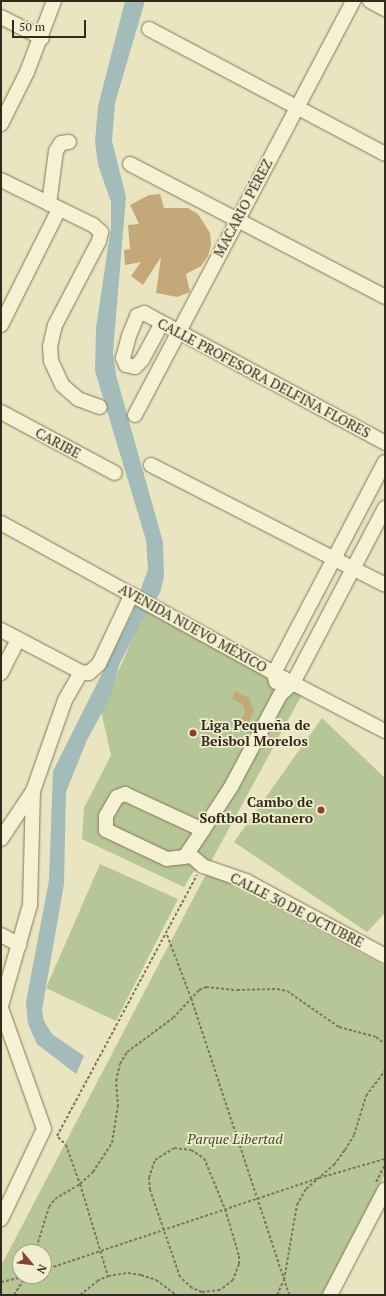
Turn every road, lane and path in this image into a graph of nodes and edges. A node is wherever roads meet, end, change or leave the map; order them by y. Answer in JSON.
{"nodes":[{"id":1,"x":54,"y":1,"type":"edge"},
{"id":2,"x":352,"y":1,"type":"edge"},
{"id":3,"x":370,"y":1,"type":"edge"},
{"id":4,"x":385,"y":9,"type":"edge"},
{"id":5,"x":1,"y":17,"type":"edge"},
{"id":6,"x":149,"y":29,"type":"dead end"},
{"id":7,"x":42,"y":38,"type":"junction"},
{"id":8,"x":297,"y":107,"type":"junction"},
{"id":9,"x":2,"y":122,"type":"edge"},
{"id":10,"x":69,"y":142,"type":"dead end"},
{"id":11,"x":385,"y":154,"type":"edge"},
{"id":12,"x":130,"y":164,"type":"dead end"},
{"id":13,"x":1,"y":180,"type":"edge"},
{"id":14,"x":54,"y":206,"type":"junction"},
{"id":15,"x":237,"y":219,"type":"junction"},
{"id":16,"x":385,"y":297,"type":"edge"},
{"id":17,"x":162,"y":323,"type":"junction"},
{"id":18,"x":1,"y":325,"type":"edge"},
{"id":19,"x":178,"y":333,"type":"junction"},
{"id":20,"x":100,"y":407,"type":"dead end"},
{"id":21,"x":1,"y":412,"type":"edge"},
{"id":22,"x":135,"y":415,"type":"dead end"},
{"id":23,"x":385,"y":444,"type":"edge"},
{"id":24,"x":385,"y":462,"type":"edge"},
{"id":25,"x":151,"y":465,"type":"dead end"},
{"id":26,"x":115,"y":473,"type":"dead end"},
{"id":27,"x":385,"y":508,"type":"edge"},
{"id":28,"x":1,"y":523,"type":"edge"},
{"id":29,"x":334,"y":559,"type":"junction"},
{"id":30,"x":353,"y":569,"type":"junction"},
{"id":31,"x":385,"y":585,"type":"edge"},
{"id":32,"x":134,"y":595,"type":"junction"},
{"id":33,"x":1,"y":630,"type":"edge"},
{"id":34,"x":18,"y":639,"type":"junction"},
{"id":35,"x":81,"y":672,"type":"junction"},
{"id":36,"x":1,"y":673,"type":"edge"},
{"id":37,"x":274,"y":674,"type":"junction"},
{"id":38,"x":293,"y":683,"type":"junction"},
{"id":39,"x":280,"y":695,"type":"junction"},
{"id":40,"x":385,"y":731,"type":"edge"},
{"id":41,"x":33,"y":791,"type":"junction"},
{"id":42,"x":203,"y":830,"type":"junction"},
{"id":43,"x":1,"y":839,"type":"edge"},
{"id":44,"x":188,"y":853,"type":"junction"},
{"id":45,"x":200,"y":872,"type":"dead end"},
{"id":46,"x":1,"y":935,"type":"edge"},
{"id":47,"x":167,"y":935,"type":"junction"},
{"id":48,"x":20,"y":945,"type":"junction"},
{"id":49,"x":385,"y":956,"type":"edge"},
{"id":50,"x":190,"y":998,"type":"junction"},
{"id":51,"x":1,"y":1007,"type":"edge"},
{"id":52,"x":385,"y":1044,"type":"edge"},
{"id":53,"x":385,"y":1071,"type":"edge"},
{"id":54,"x":44,"y":1129,"type":"junction"},
{"id":55,"x":58,"y":1136,"type":"junction"},
{"id":56,"x":385,"y":1159,"type":"edge"},
{"id":57,"x":319,"y":1178,"type":"junction"},
{"id":58,"x":80,"y":1184,"type":"junction"},
{"id":59,"x":385,"y":1190,"type":"edge"},
{"id":60,"x":257,"y":1199,"type":"junction"},
{"id":61,"x":225,"y":1209,"type":"junction"},
{"id":62,"x":1,"y":1219,"type":"edge"},
{"id":63,"x":164,"y":1230,"type":"junction"},
{"id":64,"x":37,"y":1244,"type":"edge"},
{"id":65,"x":100,"y":1251,"type":"junction"},
{"id":66,"x":52,"y":1267,"type":"edge"},
{"id":67,"x":108,"y":1276,"type":"junction"},
{"id":68,"x":12,"y":1279,"type":"edge"},
{"id":69,"x":284,"y":1280,"type":"junction"},
{"id":70,"x":1,"y":1282,"type":"edge"},
{"id":71,"x":21,"y":1284,"type":"edge"},
{"id":72,"x":14,"y":1295,"type":"edge"},
{"id":73,"x":80,"y":1295,"type":"edge"},
{"id":74,"x":176,"y":1295,"type":"edge"},
{"id":75,"x":277,"y":1295,"type":"edge"},
{"id":76,"x":289,"y":1295,"type":"edge"},
{"id":77,"x":330,"y":1295,"type":"edge"}],
"edges":[{"from":1,"to":7,"type":"street"},
{"from":2,"to":8,"type":"street","name":"MACARIO PÉREZ"},
{"from":3,"to":4,"type":"street"},
{"from":5,"to":7,"type":"street"},
{"from":6,"to":8,"type":"street"},
{"from":7,"to":9,"type":"street"},
{"from":8,"to":11,"type":"street"},
{"from":8,"to":15,"type":"street","name":"MACARIO PÉREZ"},
{"from":10,"to":14,"type":"street"},
{"from":12,"to":15,"type":"street"},
{"from":13,"to":14,"type":"street"},
{"from":14,"to":18,"type":"street"},
{"from":14,"to":20,"type":"street"},
{"from":15,"to":16,"type":"street"},
{"from":15,"to":19,"type":"street","name":"MACARIO PÉREZ"},
{"from":17,"to":17,"type":"street","name":"CALLE PROFESORA DELFINA FLORES"},
{"from":17,"to":19,"type":"street","name":"CALLE PROFESORA DELFINA FLORES"},
{"from":19,"to":22,"type":"street","name":"MACARIO PÉREZ"},
{"from":19,"to":23,"type":"street","name":"CALLE PROFESORA DELFINA FLORES"},
{"from":21,"to":26,"type":"street","name":"CARIBE"},
{"from":24,"to":29,"type":"street"},
{"from":25,"to":29,"type":"street"},
{"from":27,"to":30,"type":"street"},
{"from":28,"to":32,"type":"street","name":"AVENIDA NUEVO MÉXICO"},
{"from":29,"to":30,"type":"street"},
{"from":29,"to":37,"type":"street"},
{"from":30,"to":31,"type":"street"},
{"from":30,"to":38,"type":"street"},
{"from":32,"to":35,"type":"street"},
{"from":32,"to":37,"type":"street","name":"AVENIDA NUEVO MÉXICO"},
{"from":33,"to":34,"type":"street"},
{"from":34,"to":35,"type":"street"},
{"from":34,"to":36,"type":"street"},
{"from":35,"to":41,"type":"street"},
{"from":37,"to":38,"type":"street","name":"AVENIDA NUEVO MÉXICO"},
{"from":37,"to":39,"type":"street"},
{"from":38,"to":39,"type":"street"},
{"from":38,"to":40,"type":"street","name":"AVENIDA NUEVO MÉXICO"},
{"from":39,"to":42,"type":"street"},
{"from":41,"to":43,"type":"street"},
{"from":41,"to":48,"type":"street"},
{"from":42,"to":44,"type":"street"},
{"from":42,"to":44,"type":"street"},
{"from":44,"to":49,"type":"street","name":"CALLE 30 DE OCTUBRE"},
{"from":45,"to":47,"type":"path"},
{"from":46,"to":48,"type":"street"},
{"from":47,"to":50,"type":"path"},
{"from":47,"to":55,"type":"path"},
{"from":48,"to":51,"type":"street"},
{"from":50,"to":52,"type":"path"},
{"from":50,"to":58,"type":"path"},
{"from":50,"to":60,"type":"path"},
{"from":51,"to":54,"type":"street"},
{"from":53,"to":57,"type":"path"},
{"from":54,"to":55,"type":"path"},
{"from":54,"to":62,"type":"street"},
{"from":55,"to":58,"type":"path"},
{"from":56,"to":57,"type":"path"},
{"from":57,"to":60,"type":"path"},
{"from":57,"to":69,"type":"path"},
{"from":58,"to":64,"type":"path"},
{"from":58,"to":65,"type":"path"},
{"from":59,"to":77,"type":"street"},
{"from":60,"to":61,"type":"path"},
{"from":60,"to":69,"type":"path"},
{"from":61,"to":63,"type":"path"},
{"from":61,"to":63,"type":"path"},
{"from":61,"to":63,"type":"path"},
{"from":63,"to":65,"type":"path"},
{"from":65,"to":66,"type":"path"},
{"from":65,"to":67,"type":"path"},
{"from":67,"to":73,"type":"path"},
{"from":67,"to":74,"type":"path"},
{"from":68,"to":70,"type":"path"},
{"from":69,"to":75,"type":"path"},
{"from":69,"to":76,"type":"path"},
{"from":71,"to":72,"type":"path"}]}
